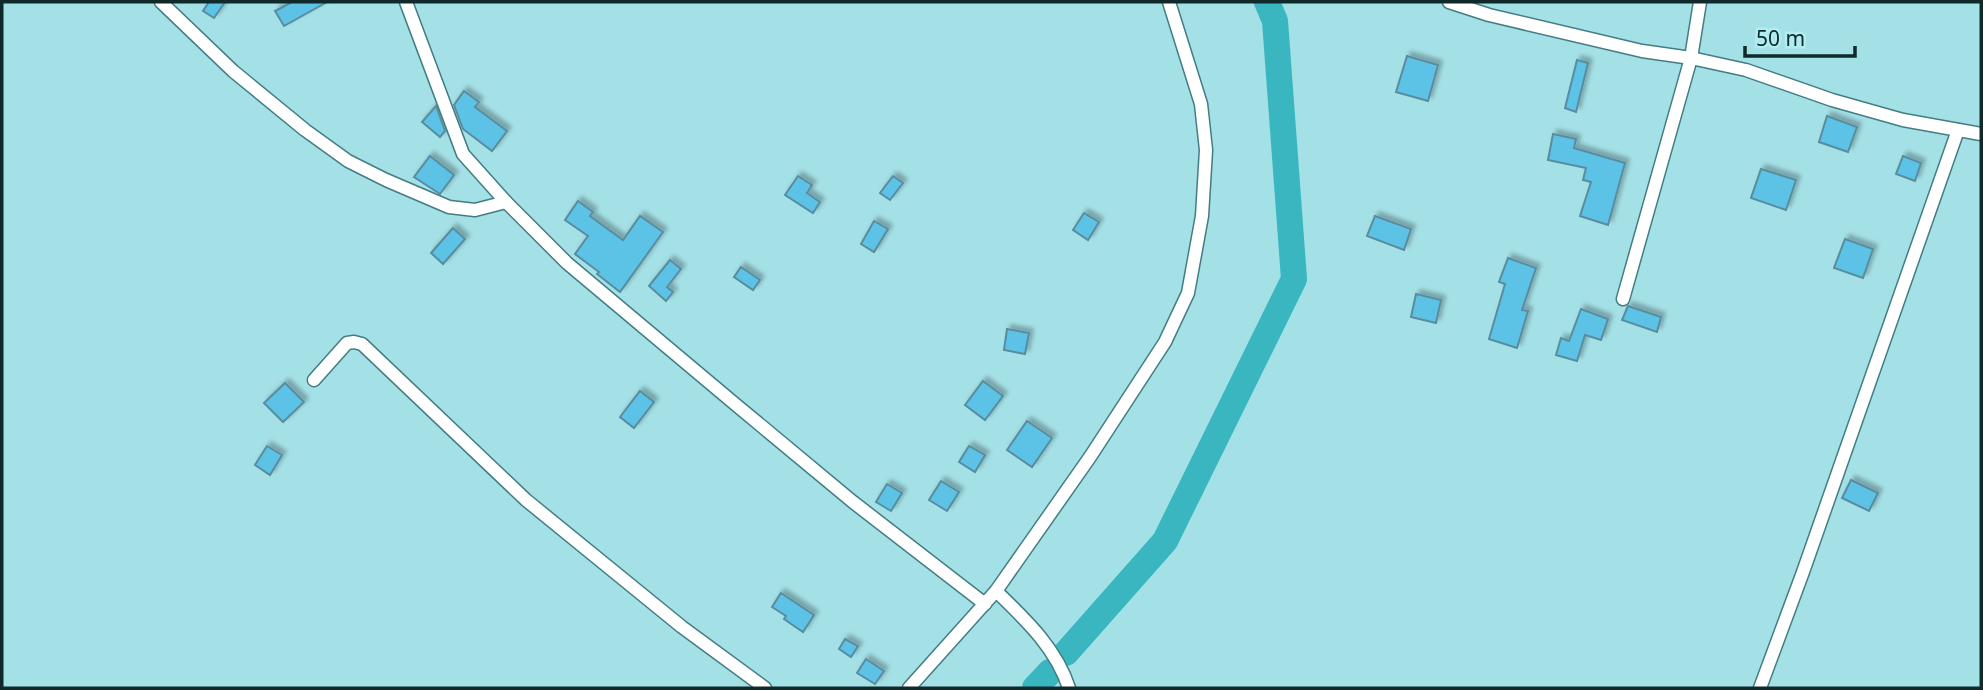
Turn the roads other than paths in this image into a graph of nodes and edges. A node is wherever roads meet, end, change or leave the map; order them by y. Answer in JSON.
{"nodes":[{"id":1,"x":161,"y":2,"type":"edge"},
{"id":2,"x":406,"y":2,"type":"edge"},
{"id":3,"x":1169,"y":2,"type":"edge"},
{"id":4,"x":1449,"y":2,"type":"edge"},
{"id":5,"x":1700,"y":2,"type":"edge"},
{"id":6,"x":1691,"y":58,"type":"junction"},
{"id":7,"x":1958,"y":130,"type":"junction"},
{"id":8,"x":1981,"y":134,"type":"edge"},
{"id":9,"x":506,"y":202,"type":"junction"},
{"id":10,"x":1623,"y":299,"type":"dead end"},
{"id":11,"x":314,"y":380,"type":"dead end"},
{"id":12,"x":996,"y":591,"type":"junction"},
{"id":13,"x":985,"y":604,"type":"junction"},
{"id":14,"x":765,"y":688,"type":"edge"},
{"id":15,"x":909,"y":688,"type":"edge"},
{"id":16,"x":1069,"y":688,"type":"edge"},
{"id":17,"x":1760,"y":688,"type":"edge"}],
"edges":[{"from":1,"to":9,"type":"street"},
{"from":2,"to":9,"type":"street"},
{"from":3,"to":12,"type":"street"},
{"from":4,"to":6,"type":"street"},
{"from":5,"to":6,"type":"street"},
{"from":6,"to":7,"type":"street"},
{"from":6,"to":10,"type":"street"},
{"from":7,"to":8,"type":"street"},
{"from":7,"to":17,"type":"street"},
{"from":9,"to":13,"type":"street"},
{"from":11,"to":14,"type":"street"},
{"from":12,"to":13,"type":"street"},
{"from":12,"to":16,"type":"street"},
{"from":13,"to":15,"type":"street"}]}
